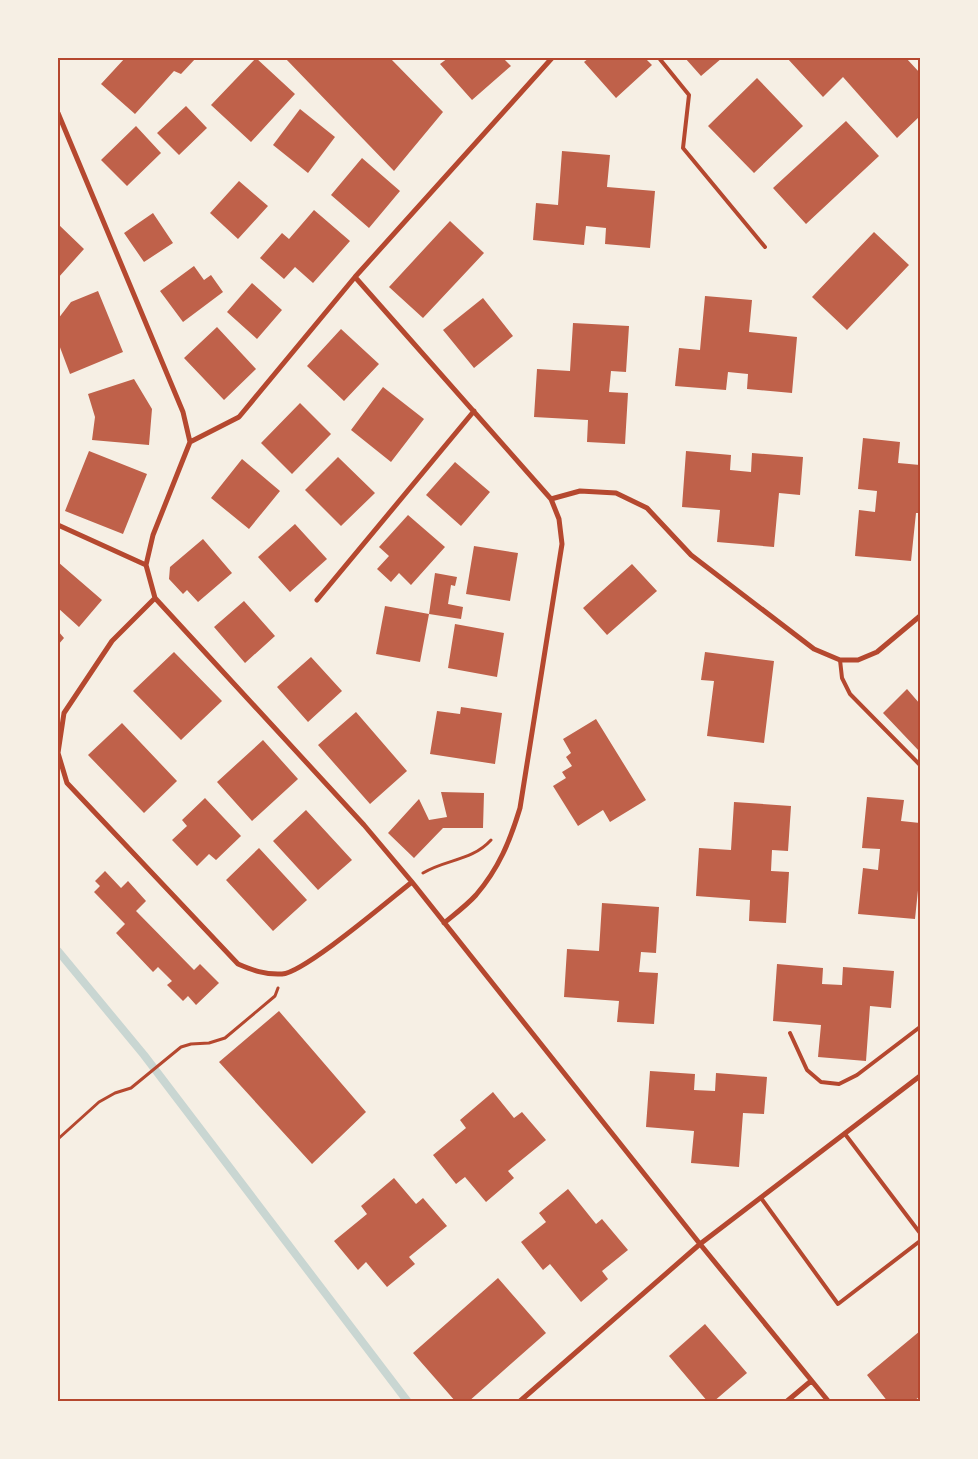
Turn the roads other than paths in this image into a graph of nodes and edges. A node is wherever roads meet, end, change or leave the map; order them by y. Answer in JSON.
{"nodes":[{"id":1,"x":550,"y":58,"type":"edge"},
{"id":2,"x":658,"y":58,"type":"edge"},
{"id":3,"x":58,"y":113,"type":"edge"},
{"id":4,"x":765,"y":247,"type":"dead end"},
{"id":5,"x":355,"y":277,"type":"junction"},
{"id":6,"x":474,"y":411,"type":"junction"},
{"id":7,"x":190,"y":442,"type":"junction"},
{"id":8,"x":551,"y":499,"type":"junction"},
{"id":9,"x":58,"y":525,"type":"edge"},
{"id":10,"x":146,"y":565,"type":"junction"},
{"id":11,"x":154,"y":598,"type":"junction"},
{"id":12,"x":317,"y":600,"type":"dead end"},
{"id":13,"x":920,"y":616,"type":"edge"},
{"id":14,"x":840,"y":660,"type":"junction"},
{"id":15,"x":920,"y":765,"type":"edge"},
{"id":16,"x":412,"y":882,"type":"junction"},
{"id":17,"x":444,"y":924,"type":"junction"},
{"id":18,"x":920,"y":1026,"type":"edge"},
{"id":19,"x":790,"y":1034,"type":"dead end"},
{"id":20,"x":920,"y":1076,"type":"edge"},
{"id":21,"x":845,"y":1134,"type":"junction"},
{"id":22,"x":761,"y":1198,"type":"junction"},
{"id":23,"x":920,"y":1233,"type":"edge"},
{"id":24,"x":920,"y":1241,"type":"edge"},
{"id":25,"x":700,"y":1244,"type":"junction"},
{"id":26,"x":811,"y":1381,"type":"junction"},
{"id":27,"x":519,"y":1402,"type":"edge"},
{"id":28,"x":786,"y":1402,"type":"edge"},
{"id":29,"x":829,"y":1402,"type":"edge"}],
"edges":[{"from":1,"to":5,"type":"street"},
{"from":2,"to":4,"type":"lane"},
{"from":3,"to":7,"type":"street"},
{"from":5,"to":6,"type":"street"},
{"from":5,"to":7,"type":"street"},
{"from":6,"to":8,"type":"street"},
{"from":6,"to":12,"type":"street"},
{"from":7,"to":10,"type":"street"},
{"from":8,"to":14,"type":"street"},
{"from":8,"to":17,"type":"street"},
{"from":9,"to":10,"type":"street"},
{"from":10,"to":11,"type":"street"},
{"from":11,"to":16,"type":"street"},
{"from":11,"to":16,"type":"street"},
{"from":13,"to":14,"type":"street"},
{"from":14,"to":15,"type":"lane"},
{"from":16,"to":17,"type":"street"},
{"from":17,"to":25,"type":"street"},
{"from":18,"to":19,"type":"lane"},
{"from":20,"to":21,"type":"street"},
{"from":21,"to":22,"type":"street"},
{"from":21,"to":23,"type":"lane"},
{"from":22,"to":24,"type":"lane"},
{"from":22,"to":25,"type":"street"},
{"from":25,"to":26,"type":"street"},
{"from":25,"to":27,"type":"street"},
{"from":26,"to":28,"type":"street"},
{"from":26,"to":29,"type":"street"}]}
